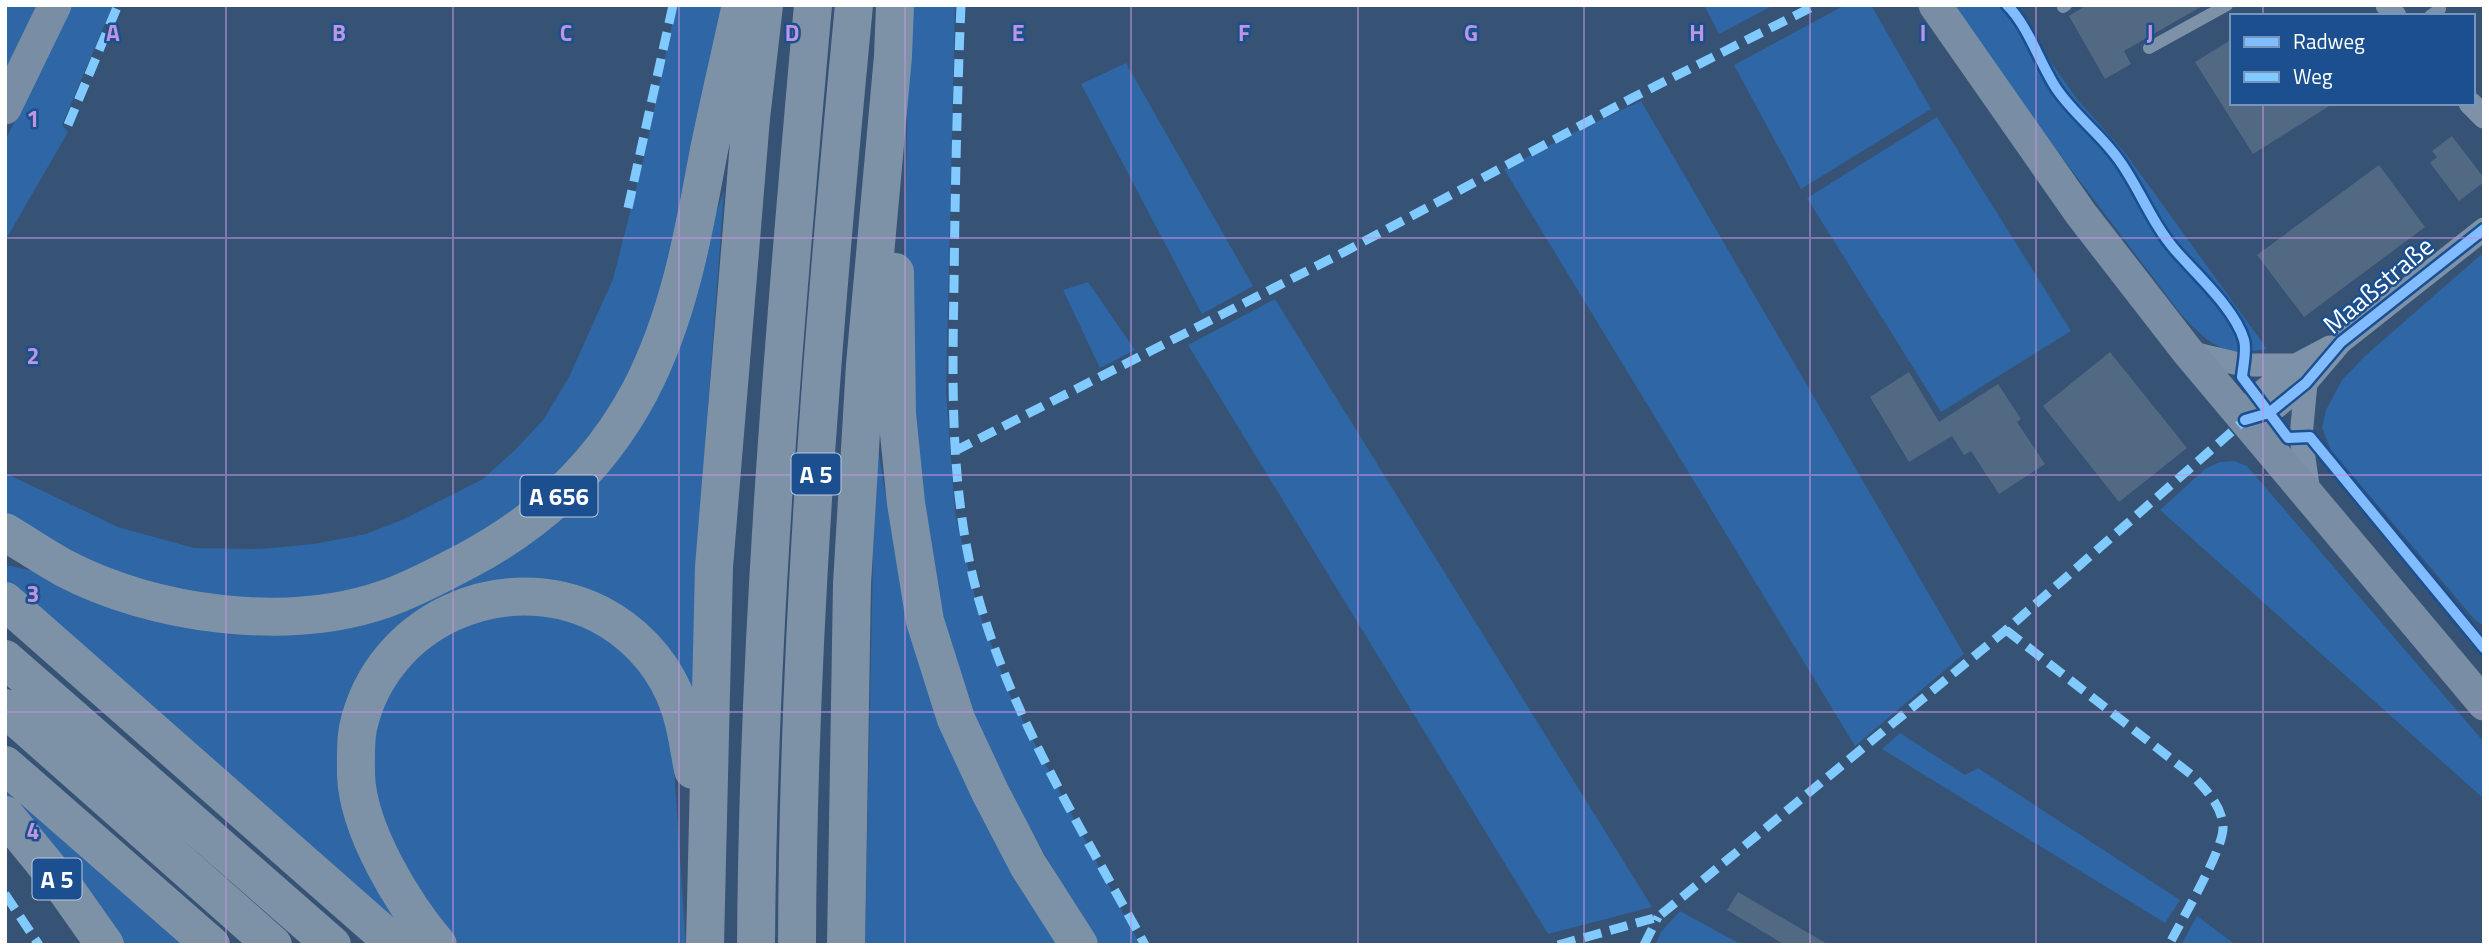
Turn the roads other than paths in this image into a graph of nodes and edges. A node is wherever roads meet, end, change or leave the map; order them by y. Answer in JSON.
{"nodes":[{"id":1,"x":55,"y":5,"type":"edge"},
{"id":2,"x":741,"y":5,"type":"edge"},
{"id":3,"x":764,"y":5,"type":"edge"},
{"id":4,"x":813,"y":5,"type":"edge"},
{"id":5,"x":854,"y":5,"type":"edge"},
{"id":6,"x":895,"y":5,"type":"edge"},
{"id":7,"x":1936,"y":5,"type":"edge"},
{"id":8,"x":2227,"y":5,"type":"edge"},
{"id":9,"x":2149,"y":48,"type":"dead end"},
{"id":10,"x":892,"y":56,"type":"junction"},
{"id":11,"x":5,"y":108,"type":"edge"},
{"id":12,"x":2484,"y":229,"type":"edge"},
{"id":13,"x":2188,"y":352,"type":"junction"},
{"id":14,"x":2301,"y":374,"type":"junction"},
{"id":15,"x":2245,"y":420,"type":"junction"},
{"id":16,"x":2309,"y":496,"type":"junction"},
{"id":17,"x":5,"y":532,"type":"edge"},
{"id":18,"x":5,"y":601,"type":"edge"},
{"id":19,"x":5,"y":659,"type":"edge"},
{"id":20,"x":2484,"y":704,"type":"edge"},
{"id":21,"x":5,"y":708,"type":"edge"},
{"id":22,"x":5,"y":765,"type":"edge"},
{"id":23,"x":5,"y":815,"type":"edge"},
{"id":24,"x":706,"y":899,"type":"junction"},
{"id":25,"x":105,"y":945,"type":"edge"},
{"id":26,"x":211,"y":945,"type":"edge"},
{"id":27,"x":273,"y":945,"type":"edge"},
{"id":28,"x":332,"y":945,"type":"edge"},
{"id":29,"x":396,"y":945,"type":"edge"},
{"id":30,"x":438,"y":945,"type":"edge"},
{"id":31,"x":705,"y":945,"type":"edge"},
{"id":32,"x":756,"y":945,"type":"edge"},
{"id":33,"x":797,"y":945,"type":"edge"},
{"id":34,"x":846,"y":945,"type":"edge"},
{"id":35,"x":1079,"y":945,"type":"edge"}],
"edges":[{"from":1,"to":11,"type":"main road"},
{"from":2,"to":17,"type":"highway","number":"A 656"},
{"from":3,"to":24,"type":"highway"},
{"from":4,"to":32,"type":"highway","number":"A 5"},
{"from":5,"to":33,"type":"highway","number":"A 5"},
{"from":6,"to":10,"type":"highway","number":"A 5"},
{"from":7,"to":13,"type":"main road"},
{"from":8,"to":9,"type":"lane"},
{"from":10,"to":34,"type":"highway","number":"A 5"},
{"from":10,"to":35,"type":"highway","number":"A 5"},
{"from":12,"to":14,"type":"street","name":"Maaßstraße"},
{"from":13,"to":14,"type":"street"},
{"from":13,"to":15,"type":"main road"},
{"from":14,"to":15,"type":"street","name":"Maaßstraße"},
{"from":14,"to":16,"type":"street"},
{"from":15,"to":16,"type":"main road"},
{"from":16,"to":20,"type":"main road"},
{"from":18,"to":29,"type":"highway"},
{"from":19,"to":28,"type":"highway"},
{"from":21,"to":27,"type":"highway"},
{"from":22,"to":26,"type":"highway"},
{"from":23,"to":25,"type":"highway","number":"A 5"},
{"from":24,"to":30,"type":"highway"},
{"from":24,"to":31,"type":"highway"}]}
